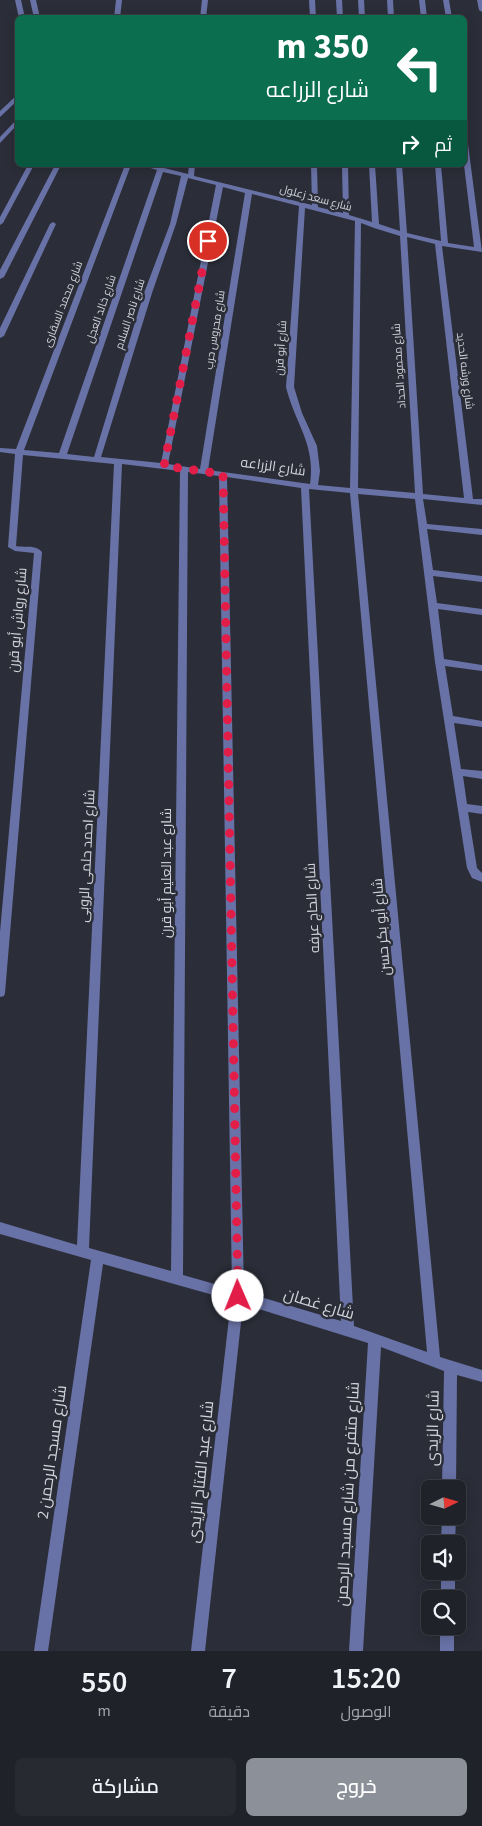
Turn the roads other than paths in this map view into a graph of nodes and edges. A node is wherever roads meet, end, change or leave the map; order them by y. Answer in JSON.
{"nodes":[{"id":1,"x":18,"y":0,"type":"edge"},
{"id":2,"x":33,"y":0,"type":"edge"},
{"id":3,"x":119,"y":0,"type":"edge"},
{"id":4,"x":205,"y":0,"type":"edge"},
{"id":5,"x":312,"y":0,"type":"edge"},
{"id":6,"x":339,"y":0,"type":"edge"},
{"id":7,"x":361,"y":0,"type":"edge"},
{"id":8,"x":390,"y":0,"type":"edge"},
{"id":9,"x":422,"y":0,"type":"edge"},
{"id":10,"x":446,"y":0,"type":"edge"},
{"id":11,"x":480,"y":0,"type":"edge"},
{"id":12,"x":482,"y":10,"type":"edge"},
{"id":13,"x":21,"y":15,"type":"edge"},
{"id":14,"x":36,"y":15,"type":"edge"},
{"id":15,"x":117,"y":15,"type":"edge"},
{"id":16,"x":203,"y":15,"type":"edge"},
{"id":17,"x":313,"y":15,"type":"edge"},
{"id":18,"x":340,"y":15,"type":"edge"},
{"id":19,"x":362,"y":15,"type":"edge"},
{"id":20,"x":391,"y":15,"type":"edge"},
{"id":21,"x":424,"y":15,"type":"edge"},
{"id":22,"x":448,"y":15,"type":"edge"},
{"id":23,"x":15,"y":99,"type":"edge"},
{"id":24,"x":0,"y":116,"type":"edge"},
{"id":25,"x":15,"y":120,"type":"edge"},
{"id":26,"x":15,"y":122,"type":"edge"},
{"id":27,"x":0,"y":140,"type":"edge"},
{"id":28,"x":467,"y":158,"type":"edge"},
{"id":29,"x":30,"y":167,"type":"edge"},
{"id":30,"x":57,"y":167,"type":"edge"},
{"id":31,"x":127,"y":167,"type":"edge"},
{"id":32,"x":157,"y":167,"type":"edge"},
{"id":33,"x":191,"y":167,"type":"edge"},
{"id":34,"x":314,"y":167,"type":"edge"},
{"id":35,"x":345,"y":167,"type":"edge"},
{"id":36,"x":372,"y":167,"type":"edge"},
{"id":37,"x":399,"y":167,"type":"edge"},
{"id":38,"x":438,"y":167,"type":"edge"},
{"id":39,"x":188,"y":176,"type":"junction"},
{"id":40,"x":220,"y":184,"type":"junction"},
{"id":41,"x":249,"y":192,"type":"junction"},
{"id":42,"x":302,"y":204,"type":"junction"},
{"id":43,"x":315,"y":208,"type":"junction"},
{"id":44,"x":346,"y":216,"type":"junction"},
{"id":45,"x":358,"y":220,"type":"junction"},
{"id":46,"x":0,"y":223,"type":"edge"},
{"id":47,"x":53,"y":224,"type":"dead end"},
{"id":48,"x":376,"y":227,"type":"junction"},
{"id":49,"x":402,"y":234,"type":"junction"},
{"id":50,"x":442,"y":244,"type":"junction"},
{"id":51,"x":480,"y":250,"type":"edge"},
{"id":52,"x":0,"y":277,"type":"edge"},
{"id":53,"x":0,"y":336,"type":"edge"},
{"id":54,"x":0,"y":450,"type":"edge"},
{"id":55,"x":19,"y":452,"type":"junction"},
{"id":56,"x":62,"y":456,"type":"junction"},
{"id":57,"x":97,"y":459,"type":"junction"},
{"id":58,"x":118,"y":461,"type":"junction"},
{"id":59,"x":164,"y":466,"type":"junction"},
{"id":60,"x":184,"y":469,"type":"junction"},
{"id":61,"x":204,"y":471,"type":"junction"},
{"id":62,"x":223,"y":474,"type":"junction"},
{"id":63,"x":310,"y":486,"type":"junction"},
{"id":64,"x":354,"y":491,"type":"junction"},
{"id":65,"x":419,"y":497,"type":"junction"},
{"id":66,"x":469,"y":501,"type":"junction"},
{"id":67,"x":482,"y":502,"type":"edge"},
{"id":68,"x":422,"y":526,"type":"junction"},
{"id":69,"x":482,"y":532,"type":"edge"},
{"id":70,"x":428,"y":572,"type":"junction"},
{"id":71,"x":482,"y":579,"type":"edge"},
{"id":72,"x":432,"y":605,"type":"junction"},
{"id":73,"x":482,"y":612,"type":"edge"},
{"id":74,"x":440,"y":662,"type":"junction"},
{"id":75,"x":482,"y":668,"type":"edge"},
{"id":76,"x":449,"y":719,"type":"junction"},
{"id":77,"x":482,"y":724,"type":"edge"},
{"id":78,"x":458,"y":772,"type":"junction"},
{"id":79,"x":482,"y":775,"type":"edge"},
{"id":80,"x":462,"y":807,"type":"junction"},
{"id":81,"x":482,"y":810,"type":"edge"},
{"id":82,"x":482,"y":878,"type":"edge"},
{"id":83,"x":0,"y":993,"type":"edge"},
{"id":84,"x":0,"y":1228,"type":"edge"},
{"id":85,"x":82,"y":1252,"type":"junction"},
{"id":86,"x":98,"y":1257,"type":"junction"},
{"id":87,"x":177,"y":1278,"type":"junction"},
{"id":88,"x":238,"y":1296,"type":"junction"},
{"id":89,"x":348,"y":1330,"type":"junction"},
{"id":90,"x":375,"y":1340,"type":"junction"},
{"id":91,"x":434,"y":1362,"type":"junction"},
{"id":92,"x":451,"y":1368,"type":"junction"},
{"id":93,"x":482,"y":1376,"type":"edge"},
{"id":94,"x":449,"y":1480,"type":"edge"},
{"id":95,"x":447,"y":1635,"type":"edge"},
{"id":96,"x":40,"y":1651,"type":"edge"},
{"id":97,"x":198,"y":1651,"type":"edge"},
{"id":98,"x":356,"y":1651,"type":"edge"},
{"id":99,"x":447,"y":1651,"type":"edge"}],
"edges":[{"from":1,"to":13,"type":"street"},
{"from":2,"to":14,"type":"street"},
{"from":3,"to":15,"type":"street"},
{"from":4,"to":16,"type":"street"},
{"from":5,"to":17,"type":"street"},
{"from":6,"to":18,"type":"street"},
{"from":7,"to":19,"type":"street"},
{"from":8,"to":20,"type":"street"},
{"from":9,"to":21,"type":"street"},
{"from":10,"to":22,"type":"street"},
{"from":11,"to":12,"type":"street"},
{"from":23,"to":24,"type":"street"},
{"from":24,"to":25,"type":"street"},
{"from":26,"to":27,"type":"street"},
{"from":28,"to":51,"type":"street"},
{"from":29,"to":46,"type":"street"},
{"from":30,"to":52,"type":"street"},
{"from":31,"to":55,"type":"street","name":"شارع محمد السقارى"},
{"from":32,"to":39,"type":"street","name":"شارع سعد زعلول"},
{"from":32,"to":56,"type":"street","name":"شارع خالد العجل"},
{"from":33,"to":39,"type":"street","name":"شارع ناصر السلام"},
{"from":34,"to":43,"type":"street"},
{"from":35,"to":44,"type":"street"},
{"from":36,"to":48,"type":"street"},
{"from":37,"to":49,"type":"street","name":"شارع محمود الحداد"},
{"from":38,"to":50,"type":"street","name":"شارع ورشه الحديد"},
{"from":39,"to":40,"type":"street","name":"شارع سعد زعلول"},
{"from":39,"to":57,"type":"street","name":"شارع ناصر السلام"},
{"from":40,"to":41,"type":"street","name":"شارع سعد زعلول"},
{"from":40,"to":59,"type":"street"},
{"from":41,"to":42,"type":"street","name":"شارع سعد زعلول"},
{"from":41,"to":61,"type":"street","name":"شارع محروس حرب"},
{"from":42,"to":43,"type":"street","name":"شارع سعد زعلول"},
{"from":42,"to":63,"type":"street","name":"شارع أبو قرن"},
{"from":43,"to":44,"type":"street","name":"شارع سعد زعلول"},
{"from":44,"to":45,"type":"street","name":"شارع سعد زعلول"},
{"from":45,"to":48,"type":"street","name":"شارع سعد زعلول"},
{"from":45,"to":64,"type":"street","name":"شارع أبو بكر حسن"},
{"from":47,"to":53,"type":"street"},
{"from":48,"to":49,"type":"street","name":"شارع سعد زعلول"},
{"from":49,"to":50,"type":"street","name":"شارع سعد زعلول"},
{"from":49,"to":65,"type":"street","name":"شارع محمود الحداد"},
{"from":50,"to":51,"type":"street","name":"شارع سعد زعلول"},
{"from":50,"to":66,"type":"street","name":"شارع ورشه الحديد"},
{"from":54,"to":55,"type":"street","name":"شارع الزراعه"},
{"from":55,"to":56,"type":"street","name":"شارع الزراعه"},
{"from":55,"to":83,"type":"street","name":"شارع رواش أبو قرن"},
{"from":56,"to":57,"type":"street","name":"شارع الزراعه"},
{"from":57,"to":58,"type":"street","name":"شارع الزراعه"},
{"from":58,"to":59,"type":"street","name":"شارع الزراعه"},
{"from":58,"to":85,"type":"street","name":"شارع احمد حلمى الروبى"},
{"from":59,"to":60,"type":"street","name":"شارع الزراعه"},
{"from":60,"to":61,"type":"street","name":"شارع الزراعه"},
{"from":60,"to":87,"type":"street","name":"شارع عبد العليم أبو قرن"},
{"from":61,"to":62,"type":"street","name":"شارع الزراعه"},
{"from":62,"to":63,"type":"street","name":"شارع الزراعه"},
{"from":62,"to":88,"type":"street","name":"شارع عبد الفتاح الزيدى"},
{"from":63,"to":64,"type":"street","name":"شارع الزراعه"},
{"from":63,"to":89,"type":"street","name":"شارع الحاج عرفه"},
{"from":64,"to":65,"type":"street","name":"شارع الزراعه"},
{"from":64,"to":91,"type":"street","name":"شارع أبو بكر حسن"},
{"from":65,"to":66,"type":"street","name":"شارع الزراعه"},
{"from":65,"to":68,"type":"street","name":"شارع محمود الحداد"},
{"from":66,"to":67,"type":"street","name":"شارع الزراعه"},
{"from":68,"to":69,"type":"street"},
{"from":68,"to":70,"type":"street","name":"شارع محمود الحداد"},
{"from":70,"to":71,"type":"street"},
{"from":70,"to":72,"type":"street","name":"شارع محمود الحداد"},
{"from":72,"to":73,"type":"street"},
{"from":72,"to":74,"type":"street","name":"شارع محمود الحداد"},
{"from":74,"to":75,"type":"street"},
{"from":74,"to":76,"type":"street","name":"شارع محمود الحداد"},
{"from":76,"to":77,"type":"street"},
{"from":76,"to":78,"type":"street","name":"شارع محمود الحداد"},
{"from":78,"to":79,"type":"street"},
{"from":78,"to":80,"type":"street","name":"شارع محمود الحداد"},
{"from":80,"to":81,"type":"street"},
{"from":80,"to":82,"type":"street","name":"شارع محمود الحداد"},
{"from":84,"to":85,"type":"street","name":"شارع غصان"},
{"from":85,"to":86,"type":"street","name":"شارع غصان"},
{"from":86,"to":87,"type":"street","name":"شارع غصان"},
{"from":86,"to":96,"type":"street","name":"شارع مسجد الرحمن 2"},
{"from":87,"to":88,"type":"street","name":"شارع غصان"},
{"from":88,"to":89,"type":"street","name":"شارع غصان"},
{"from":88,"to":97,"type":"street","name":"شارع عبد الفتاح الزيدى"},
{"from":89,"to":90,"type":"street","name":"شارع غصان"},
{"from":90,"to":91,"type":"street","name":"شارع غصان"},
{"from":90,"to":98,"type":"street","name":"شارع متفرع من شارع مسجد الرحمن"},
{"from":91,"to":92,"type":"street","name":"شارع غصان"},
{"from":92,"to":93,"type":"street","name":"شارع غصان"},
{"from":92,"to":94,"type":"street","name":"شارع الزيدى"},
{"from":95,"to":99,"type":"street"}]}
